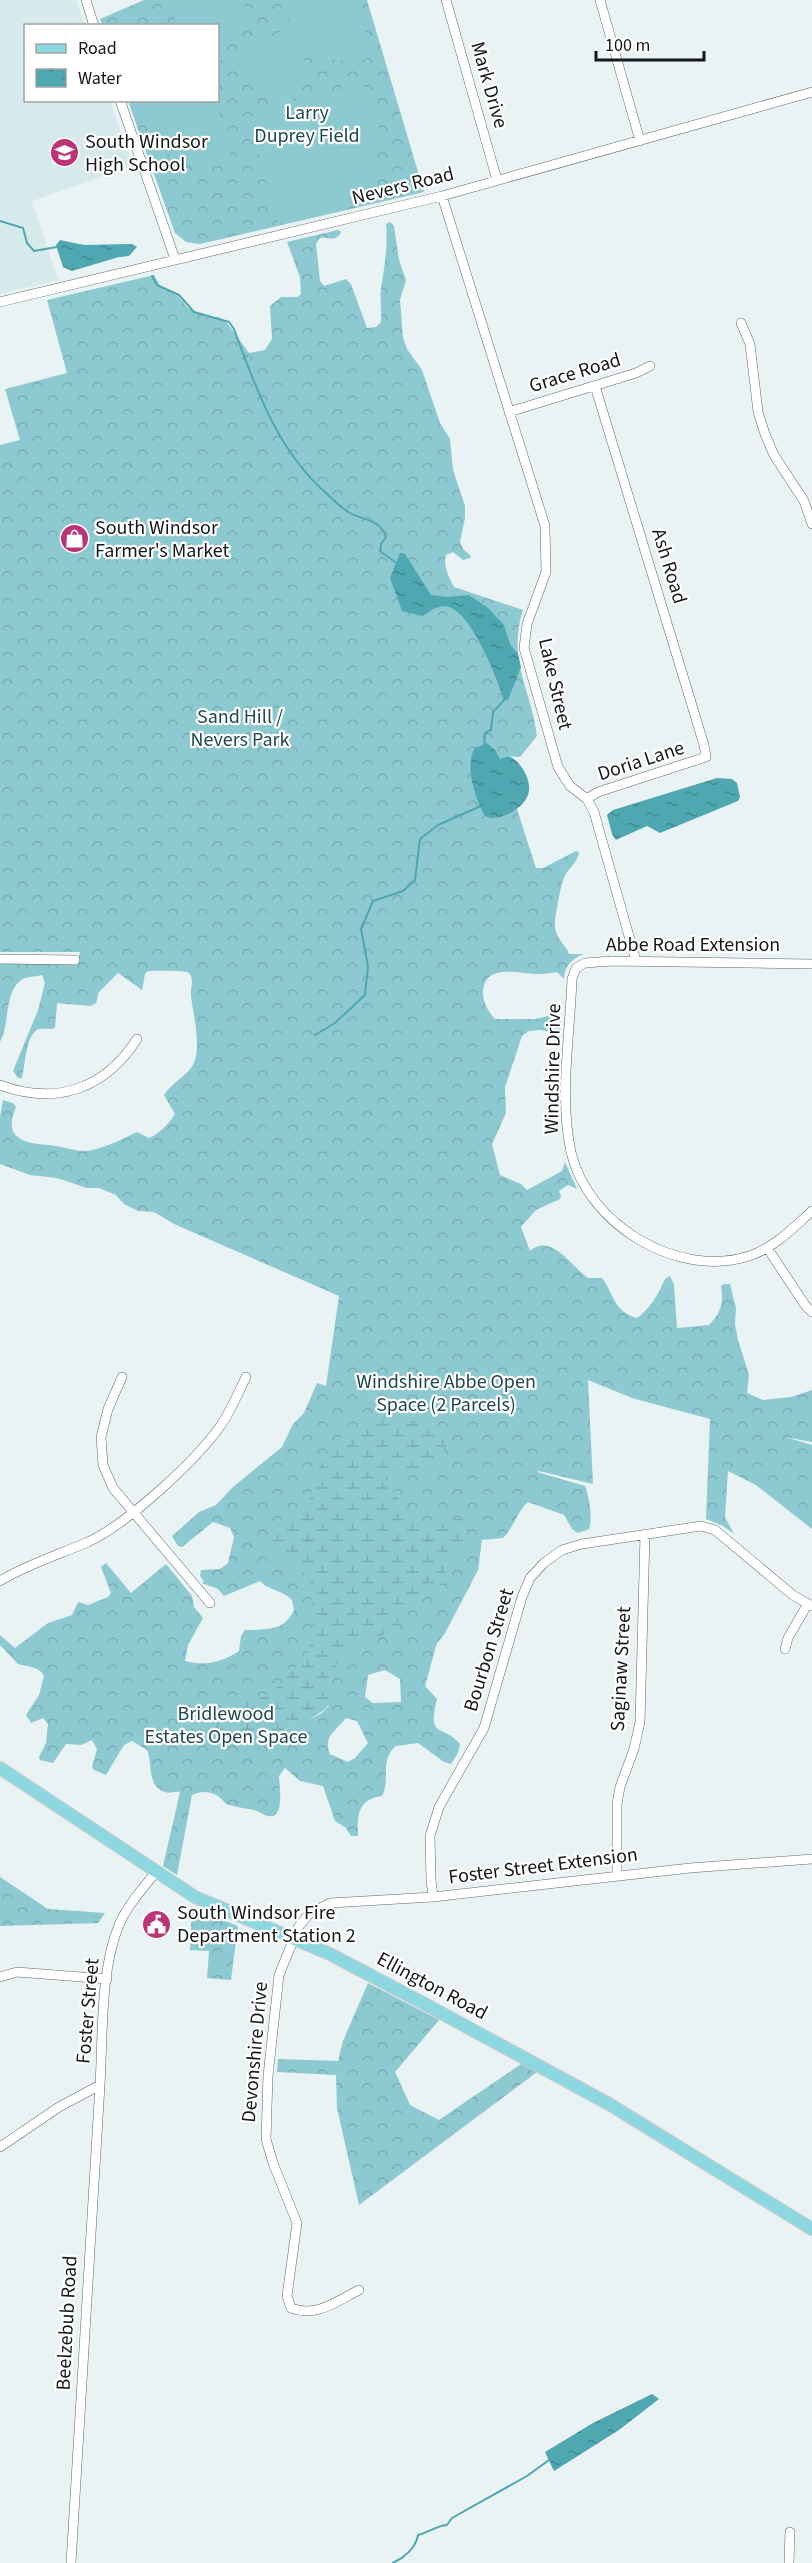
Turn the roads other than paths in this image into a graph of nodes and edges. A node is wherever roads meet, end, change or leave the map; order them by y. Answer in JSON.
{"nodes":[{"id":1,"x":86,"y":0,"type":"edge"},
{"id":2,"x":446,"y":0,"type":"edge"},
{"id":3,"x":600,"y":0,"type":"edge"},
{"id":4,"x":93,"y":24,"type":"edge"},
{"id":5,"x":812,"y":92,"type":"edge"},
{"id":6,"x":121,"y":102,"type":"edge"},
{"id":7,"x":640,"y":141,"type":"junction"},
{"id":8,"x":497,"y":180,"type":"junction"},
{"id":9,"x":442,"y":196,"type":"junction"},
{"id":10,"x":175,"y":259,"type":"junction"},
{"id":11,"x":0,"y":302,"type":"edge"},
{"id":12,"x":741,"y":323,"type":"dead end"},
{"id":13,"x":650,"y":366,"type":"dead end"},
{"id":14,"x":595,"y":386,"type":"junction"},
{"id":15,"x":509,"y":412,"type":"junction"},
{"id":16,"x":812,"y":524,"type":"edge"},
{"id":17,"x":706,"y":757,"type":"joint"},
{"id":18,"x":587,"y":799,"type":"junction"},
{"id":19,"x":0,"y":959,"type":"edge"},
{"id":20,"x":75,"y":960,"type":"dead end"},
{"id":21,"x":636,"y":961,"type":"junction"},
{"id":22,"x":812,"y":964,"type":"edge"},
{"id":23,"x":576,"y":968,"type":"joint"},
{"id":24,"x":137,"y":1039,"type":"dead end"},
{"id":25,"x":0,"y":1085,"type":"edge"},
{"id":26,"x":812,"y":1211,"type":"edge"},
{"id":27,"x":768,"y":1249,"type":"junction"},
{"id":28,"x":812,"y":1312,"type":"edge"},
{"id":29,"x":122,"y":1377,"type":"dead end"},
{"id":30,"x":246,"y":1377,"type":"dead end"},
{"id":31,"x":132,"y":1513,"type":"junction"},
{"id":32,"x":645,"y":1534,"type":"junction"},
{"id":33,"x":0,"y":1581,"type":"edge"},
{"id":34,"x":210,"y":1603,"type":"dead end"},
{"id":35,"x":810,"y":1605,"type":"edge"},
{"id":36,"x":785,"y":1649,"type":"dead end"},
{"id":37,"x":0,"y":1768,"type":"edge"},
{"id":38,"x":812,"y":1859,"type":"edge"},
{"id":39,"x":156,"y":1872,"type":"junction"},
{"id":40,"x":617,"y":1875,"type":"junction"},
{"id":41,"x":434,"y":1897,"type":"junction"},
{"id":42,"x":293,"y":1938,"type":"junction"},
{"id":43,"x":0,"y":1977,"type":"edge"},
{"id":44,"x":107,"y":1979,"type":"junction"},
{"id":45,"x":100,"y":2085,"type":"junction"},
{"id":46,"x":0,"y":2147,"type":"edge"},
{"id":47,"x":812,"y":2229,"type":"edge"},
{"id":48,"x":359,"y":2290,"type":"dead end"},
{"id":49,"x":790,"y":2532,"type":"dead end"},
{"id":50,"x":71,"y":2563,"type":"edge"},
{"id":51,"x":789,"y":2563,"type":"edge"}],
"edges":[{"from":1,"to":4,"type":"street"},
{"from":2,"to":8,"type":"street","name":"Mark Drive"},
{"from":3,"to":7,"type":"street"},
{"from":5,"to":7,"type":"street","name":"Nevers Road"},
{"from":6,"to":10,"type":"street"},
{"from":7,"to":8,"type":"street","name":"Nevers Road"},
{"from":8,"to":9,"type":"street","name":"Nevers Road"},
{"from":9,"to":10,"type":"street","name":"Nevers Road"},
{"from":9,"to":15,"type":"street","name":"Lake Street"},
{"from":10,"to":11,"type":"street","name":"Nevers Road"},
{"from":12,"to":16,"type":"street"},
{"from":13,"to":14,"type":"street","name":"Grace Road"},
{"from":14,"to":15,"type":"street","name":"Grace Road"},
{"from":14,"to":17,"type":"street","name":"Ash Road"},
{"from":15,"to":18,"type":"street","name":"Lake Street"},
{"from":17,"to":18,"type":"street","name":"Doria Lane"},
{"from":18,"to":21,"type":"street","name":"Lake Street"},
{"from":19,"to":20,"type":"street"},
{"from":21,"to":22,"type":"street","name":"Abbe Road Extension"},
{"from":21,"to":23,"type":"street","name":"Abbe Road Extension"},
{"from":23,"to":27,"type":"street","name":"Windshire Drive"},
{"from":24,"to":25,"type":"street"},
{"from":26,"to":27,"type":"street","name":"Windshire Drive"},
{"from":27,"to":28,"type":"street"},
{"from":29,"to":31,"type":"street"},
{"from":30,"to":31,"type":"street"},
{"from":31,"to":33,"type":"street"},
{"from":31,"to":34,"type":"street"},
{"from":32,"to":35,"type":"street","name":"Bourbon Street"},
{"from":32,"to":40,"type":"street","name":"Saginaw Street"},
{"from":32,"to":41,"type":"street","name":"Bourbon Street"},
{"from":35,"to":36,"type":"street"},
{"from":37,"to":39,"type":"main road","name":"Ellington Road"},
{"from":38,"to":40,"type":"street","name":"Foster Street Extension"},
{"from":39,"to":42,"type":"main road","name":"Ellington Road"},
{"from":39,"to":44,"type":"street","name":"Foster Street"},
{"from":40,"to":41,"type":"street","name":"Foster Street Extension"},
{"from":41,"to":42,"type":"street","name":"Foster Street Extension"},
{"from":42,"to":47,"type":"main road","name":"Ellington Road"},
{"from":42,"to":48,"type":"street","name":"Devonshire Drive"},
{"from":43,"to":44,"type":"street"},
{"from":44,"to":45,"type":"street","name":"Foster Street"},
{"from":45,"to":46,"type":"street","name":"Foster Street"},
{"from":45,"to":50,"type":"street","name":"Beelzebub Road"},
{"from":49,"to":51,"type":"street"}]}
